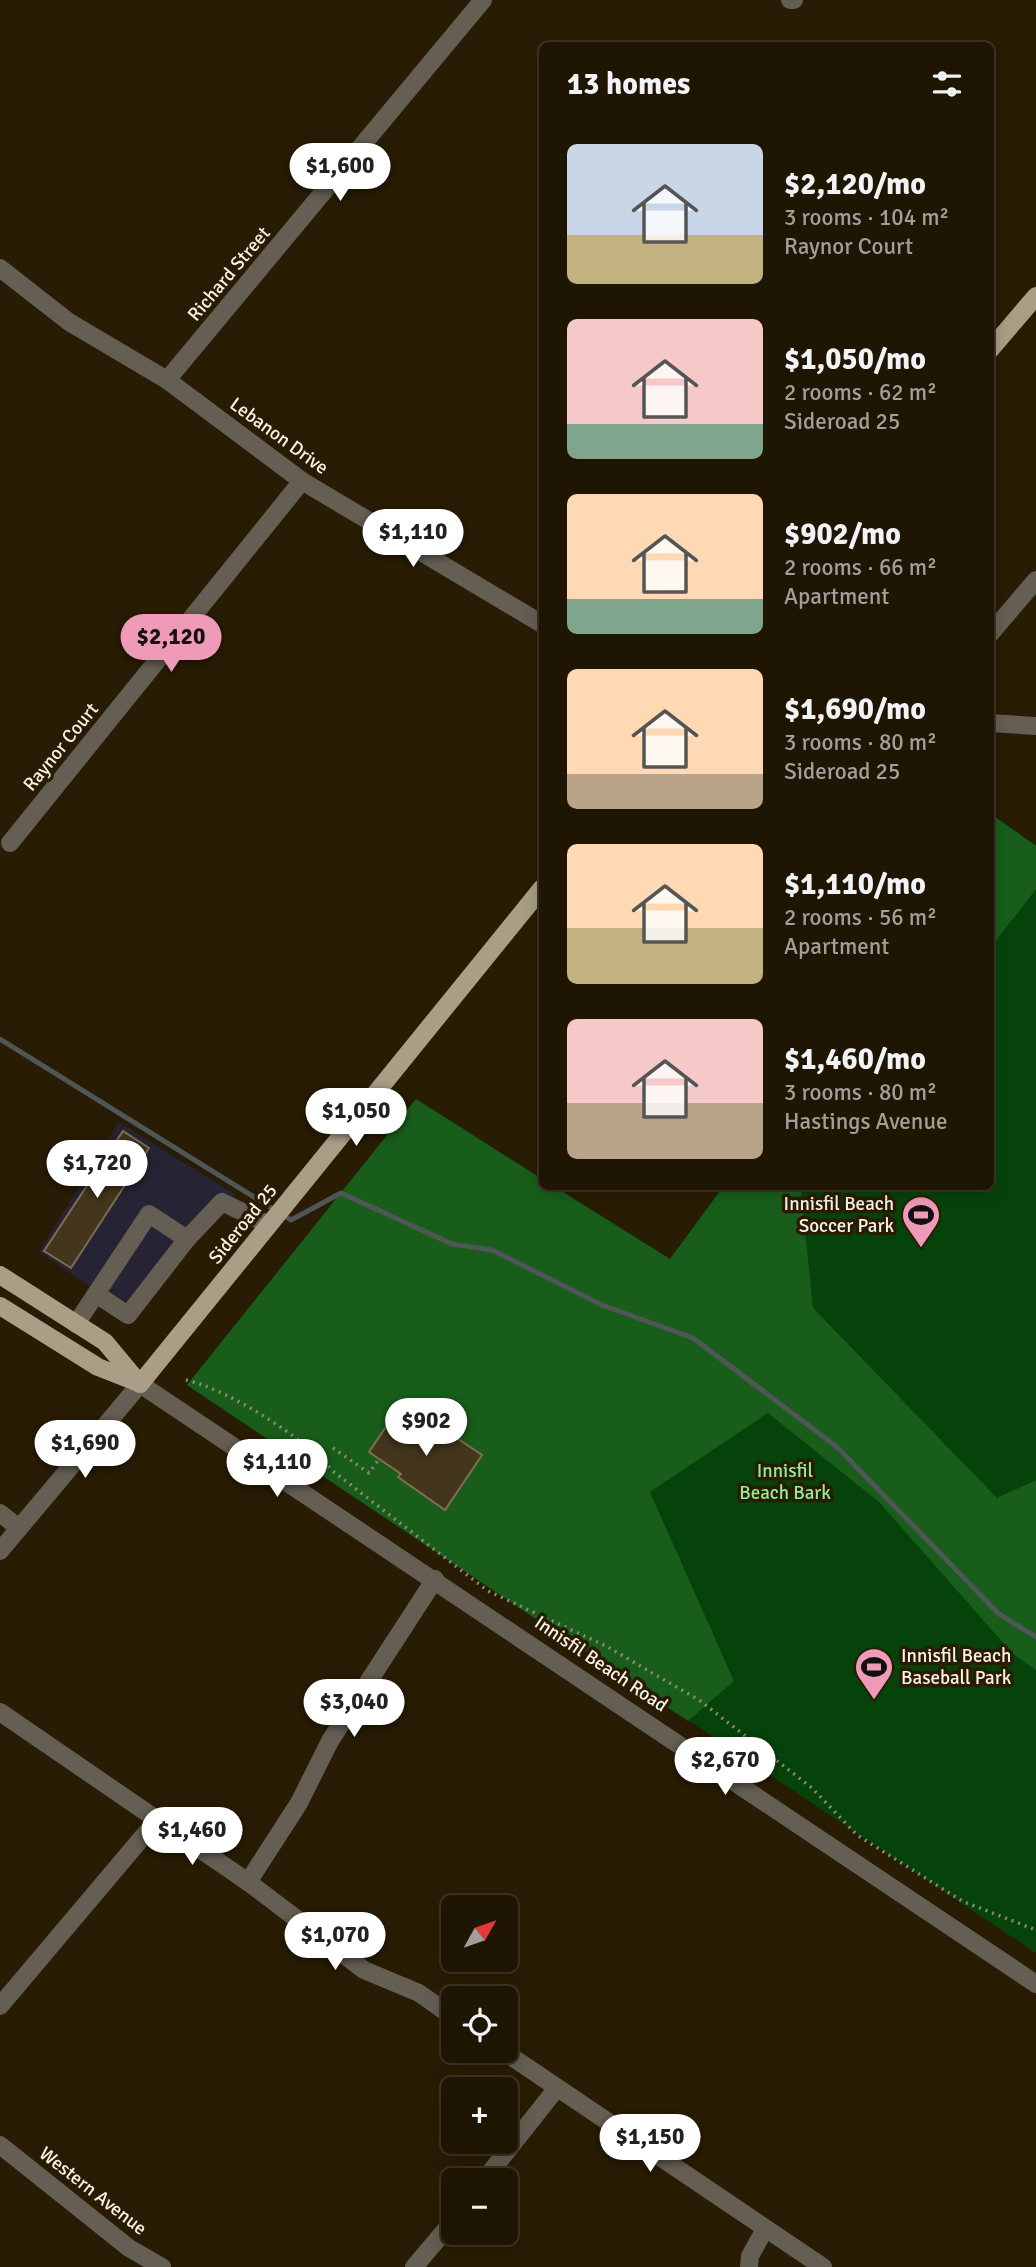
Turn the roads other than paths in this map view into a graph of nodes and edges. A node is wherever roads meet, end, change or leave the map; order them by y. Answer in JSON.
{"nodes":[{"id":1,"x":483,"y":0,"type":"edge"},
{"id":2,"x":0,"y":268,"type":"edge"},
{"id":3,"x":1036,"y":296,"type":"edge"},
{"id":4,"x":994,"y":345,"type":"edge"},
{"id":5,"x":167,"y":380,"type":"junction"},
{"id":6,"x":302,"y":481,"type":"junction"},
{"id":7,"x":1036,"y":580,"type":"edge"},
{"id":8,"x":539,"y":622,"type":"edge"},
{"id":9,"x":994,"y":629,"type":"edge"},
{"id":10,"x":994,"y":723,"type":"edge"},
{"id":11,"x":1036,"y":726,"type":"edge"},
{"id":12,"x":10,"y":843,"type":"dead end"},
{"id":13,"x":539,"y":892,"type":"edge"},
{"id":14,"x":269,"y":1225,"type":"junction"},
{"id":15,"x":187,"y":1239,"type":"junction"},
{"id":16,"x":0,"y":1275,"type":"edge"},
{"id":17,"x":96,"y":1294,"type":"junction"},
{"id":18,"x":0,"y":1306,"type":"edge"},
{"id":19,"x":76,"y":1324,"type":"junction"},
{"id":20,"x":140,"y":1384,"type":"junction"},
{"id":21,"x":0,"y":1513,"type":"edge"},
{"id":22,"x":19,"y":1528,"type":"junction"},
{"id":23,"x":0,"y":1552,"type":"edge"},
{"id":24,"x":435,"y":1579,"type":"junction"},
{"id":25,"x":0,"y":1712,"type":"edge"},
{"id":26,"x":158,"y":1820,"type":"junction"},
{"id":27,"x":248,"y":1882,"type":"junction"},
{"id":28,"x":1036,"y":1984,"type":"edge"},
{"id":29,"x":0,"y":2006,"type":"edge"},
{"id":30,"x":441,"y":2009,"type":"edge"},
{"id":31,"x":518,"y":2061,"type":"edge"},
{"id":32,"x":556,"y":2088,"type":"junction"},
{"id":33,"x":0,"y":2145,"type":"edge"},
{"id":34,"x":493,"y":2168,"type":"edge"},
{"id":35,"x":765,"y":2229,"type":"junction"},
{"id":36,"x":441,"y":2235,"type":"edge"},
{"id":37,"x":162,"y":2267,"type":"edge"},
{"id":38,"x":414,"y":2267,"type":"edge"},
{"id":39,"x":749,"y":2267,"type":"edge"},
{"id":40,"x":823,"y":2267,"type":"edge"}],
"edges":[{"from":1,"to":5,"type":"street","name":"Richard Street"},
{"from":2,"to":5,"type":"street","name":"Lebanon Drive"},
{"from":3,"to":4,"type":"main road"},
{"from":5,"to":6,"type":"street","name":"Lebanon Drive"},
{"from":6,"to":8,"type":"street","name":"Lebanon Drive"},
{"from":6,"to":12,"type":"street","name":"Raynor Court"},
{"from":7,"to":9,"type":"street"},
{"from":10,"to":11,"type":"street"},
{"from":13,"to":14,"type":"main road","name":"Sideroad 25"},
{"from":14,"to":15,"type":"street"},
{"from":14,"to":20,"type":"main road","name":"Sideroad 25"},
{"from":15,"to":17,"type":"street"},
{"from":15,"to":17,"type":"street"},
{"from":16,"to":19,"type":"main road","name":"Innisfil Beach Road"},
{"from":17,"to":19,"type":"street"},
{"from":18,"to":20,"type":"main road","name":"Innisfil Beach Road"},
{"from":19,"to":20,"type":"main road","name":"Innisfil Beach Road"},
{"from":20,"to":22,"type":"street","name":"Sideroad 25"},
{"from":20,"to":24,"type":"street","name":"Innisfil Beach Road"},
{"from":21,"to":22,"type":"street"},
{"from":22,"to":23,"type":"street","name":"Sideroad 25"},
{"from":24,"to":27,"type":"street"},
{"from":24,"to":28,"type":"street","name":"Innisfil Beach Road"},
{"from":25,"to":26,"type":"street"},
{"from":26,"to":27,"type":"street"},
{"from":26,"to":29,"type":"street"},
{"from":27,"to":30,"type":"street"},
{"from":31,"to":32,"type":"street"},
{"from":32,"to":34,"type":"street"},
{"from":32,"to":35,"type":"street"},
{"from":33,"to":37,"type":"street","name":"Western Avenue"},
{"from":35,"to":39,"type":"street"},
{"from":35,"to":40,"type":"street"},
{"from":36,"to":38,"type":"street"}]}
